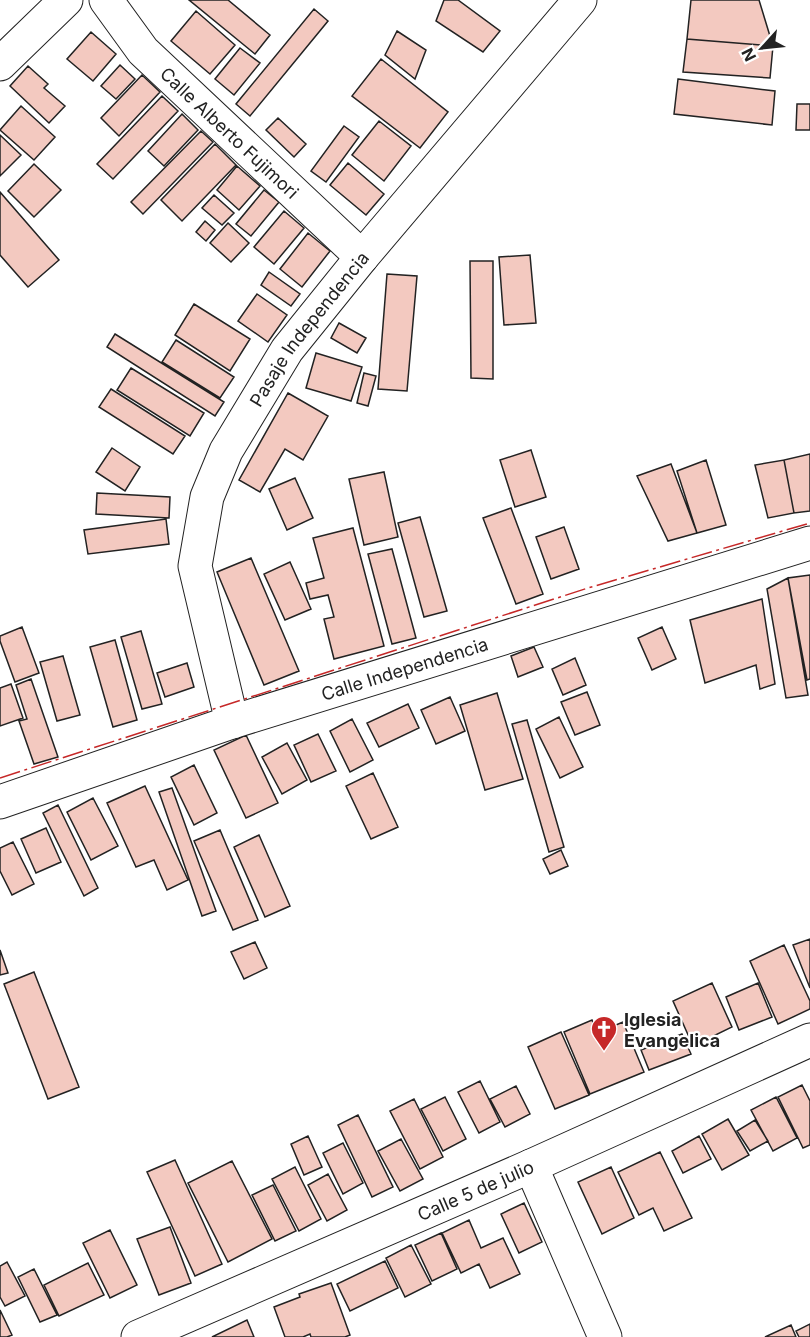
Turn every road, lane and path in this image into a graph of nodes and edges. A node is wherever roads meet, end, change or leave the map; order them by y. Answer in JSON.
{"nodes":[{"id":1,"x":66,"y":0,"type":"edge"},
{"id":2,"x":106,"y":0,"type":"edge"},
{"id":3,"x":580,"y":0,"type":"edge"},
{"id":4,"x":0,"y":64,"type":"edge"},
{"id":5,"x":362,"y":257,"type":"junction"},
{"id":6,"x":810,"y":543,"type":"edge"},
{"id":7,"x":232,"y":722,"type":"junction"},
{"id":8,"x":0,"y":802,"type":"edge"},
{"id":9,"x":810,"y":1040,"type":"edge"},
{"id":10,"x":531,"y":1166,"type":"junction"},
{"id":11,"x":138,"y":1337,"type":"edge"},
{"id":12,"x":605,"y":1337,"type":"edge"}],
"edges":[{"from":1,"to":4,"type":"street"},
{"from":2,"to":5,"type":"street","name":"Calle Alberto Fujimori"},
{"from":3,"to":5,"type":"street","name":"Pasaje Independencia"},
{"from":5,"to":7,"type":"street","name":"Pasaje Independencia"},
{"from":6,"to":7,"type":"street","name":"Calle Independencia"},
{"from":7,"to":8,"type":"street","name":"Calle Independencia"},
{"from":9,"to":10,"type":"street","name":"Calle 5 de julio"},
{"from":10,"to":11,"type":"street","name":"Calle 5 de julio"},
{"from":10,"to":12,"type":"street"}]}
